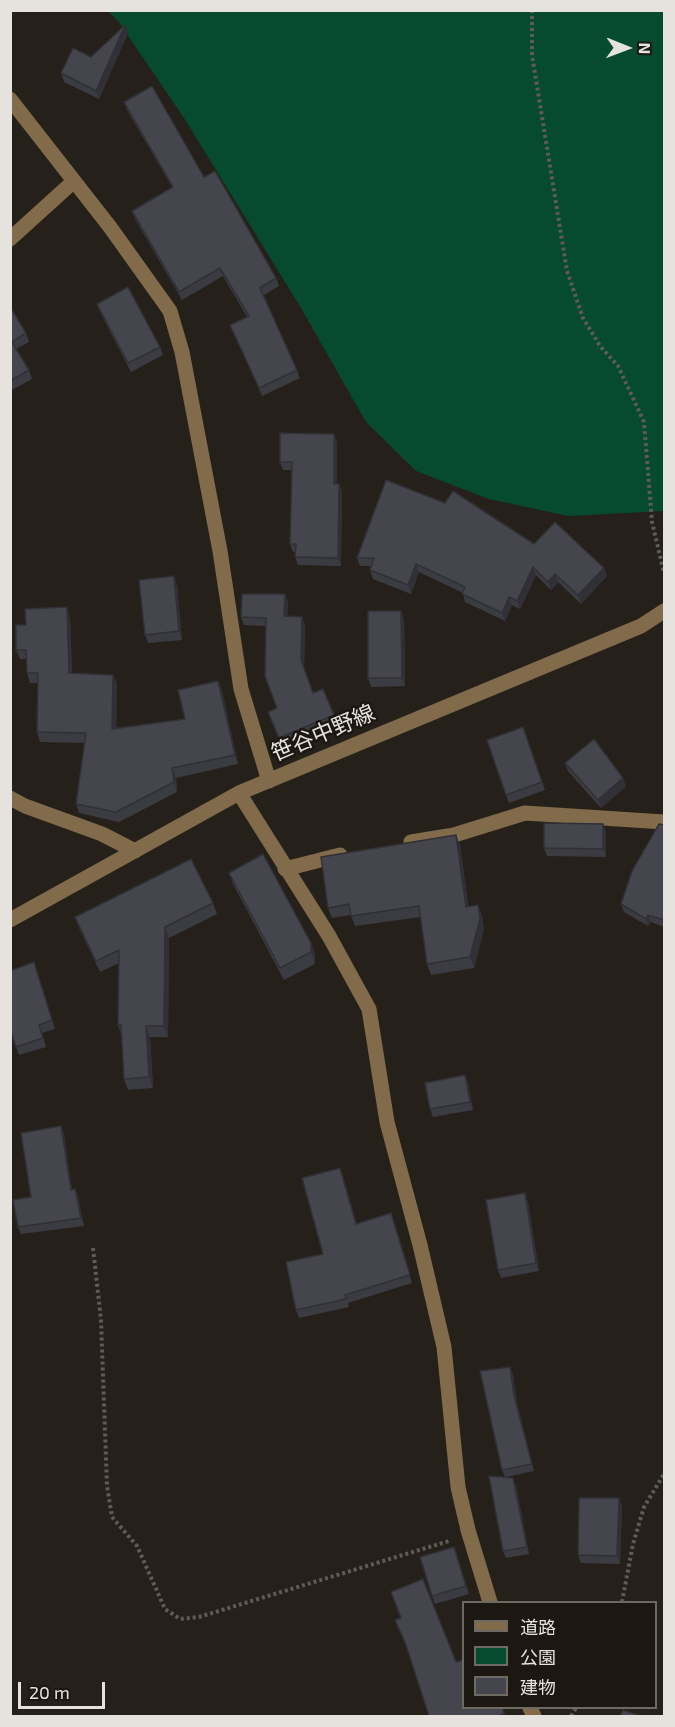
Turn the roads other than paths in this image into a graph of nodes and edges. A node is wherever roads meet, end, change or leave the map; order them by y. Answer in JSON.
{"nodes":[{"id":1,"x":10,"y":99,"type":"edge"},
{"id":2,"x":74,"y":181,"type":"junction"},
{"id":3,"x":10,"y":239,"type":"edge"},
{"id":4,"x":664,"y":611,"type":"edge"},
{"id":5,"x":269,"y":781,"type":"junction"},
{"id":6,"x":239,"y":793,"type":"junction"},
{"id":7,"x":10,"y":798,"type":"edge"},
{"id":8,"x":664,"y":822,"type":"edge"},
{"id":9,"x":396,"y":845,"type":"edge"},
{"id":10,"x":135,"y":851,"type":"junction"},
{"id":11,"x":350,"y":853,"type":"edge"},
{"id":12,"x":285,"y":869,"type":"junction"},
{"id":13,"x":10,"y":920,"type":"edge"},
{"id":14,"x":490,"y":1601,"type":"edge"}],
"edges":[{"from":1,"to":2,"type":"street"},
{"from":2,"to":3,"type":"street"},
{"from":2,"to":5,"type":"street"},
{"from":4,"to":5,"type":"street","name":"笹谷中野線"},
{"from":5,"to":6,"type":"street","name":"笹谷中野線"},
{"from":6,"to":10,"type":"street","name":"笹谷中野線"},
{"from":6,"to":12,"type":"street"},
{"from":7,"to":10,"type":"street"},
{"from":8,"to":9,"type":"street"},
{"from":10,"to":13,"type":"street","name":"笹谷中野線"},
{"from":11,"to":12,"type":"street"},
{"from":12,"to":14,"type":"street"}]}
